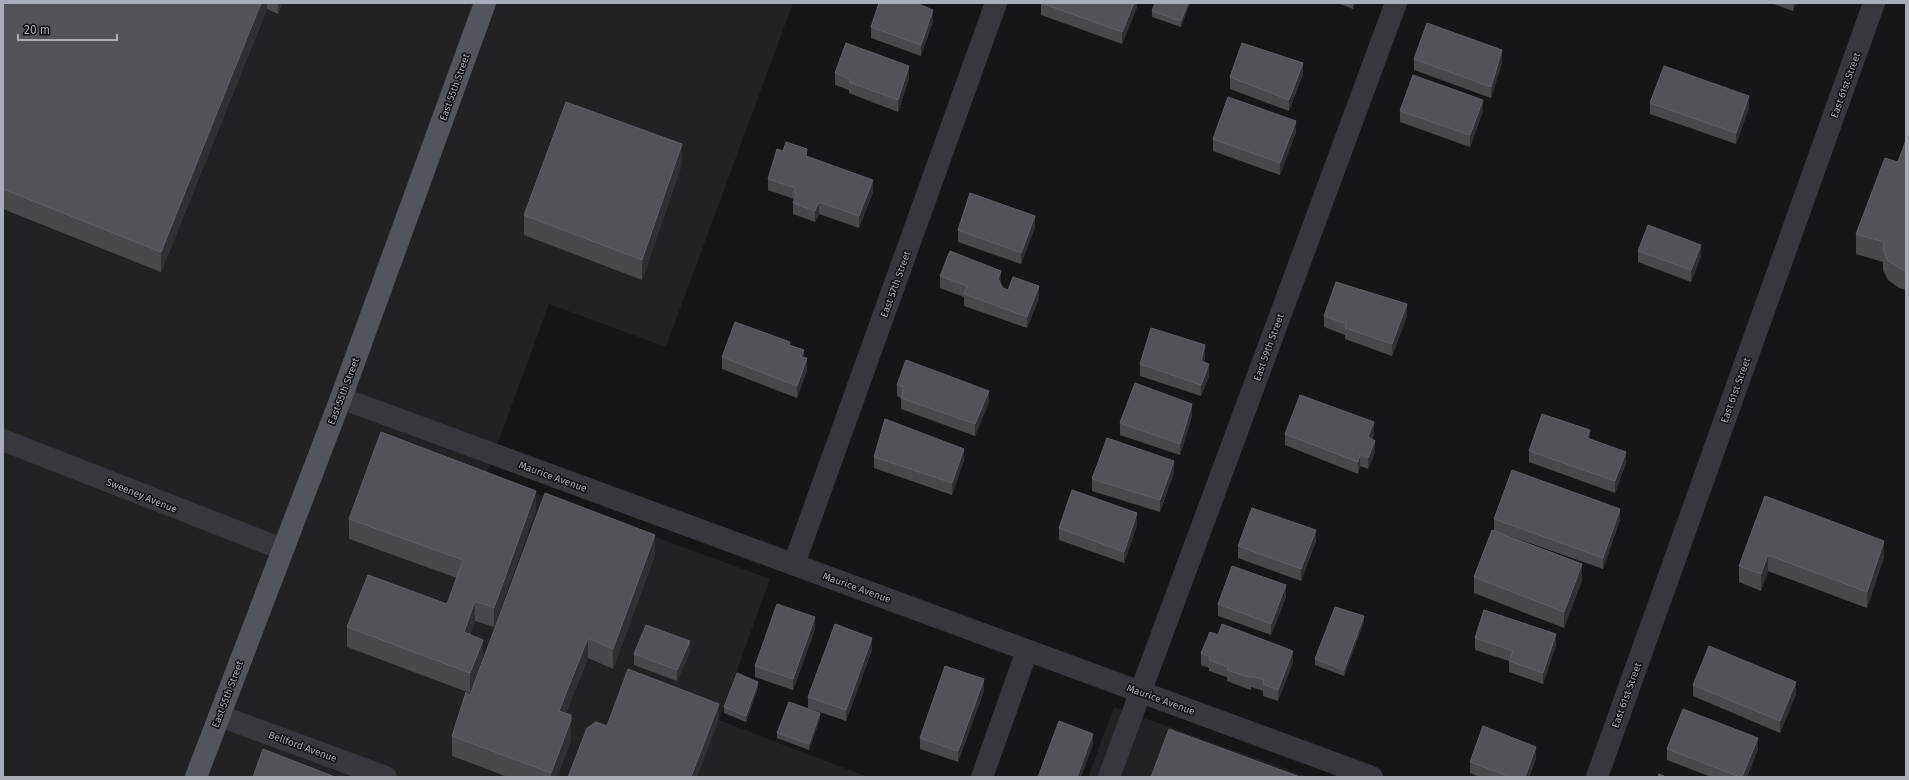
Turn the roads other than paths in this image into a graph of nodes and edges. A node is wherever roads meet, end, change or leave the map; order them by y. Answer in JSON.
{"nodes":[{"id":1,"x":485,"y":3,"type":"edge"},
{"id":2,"x":996,"y":3,"type":"edge"},
{"id":3,"x":1396,"y":3,"type":"edge"},
{"id":4,"x":1874,"y":3,"type":"edge"},
{"id":5,"x":341,"y":398,"type":"junction"},
{"id":6,"x":3,"y":440,"type":"edge"},
{"id":7,"x":282,"y":549,"type":"junction"},
{"id":8,"x":794,"y":564,"type":"junction"},
{"id":9,"x":1027,"y":651,"type":"junction"},
{"id":10,"x":1140,"y":692,"type":"junction"},
{"id":11,"x":220,"y":716,"type":"junction"},
{"id":12,"x":196,"y":777,"type":"edge"},
{"id":13,"x":386,"y":777,"type":"edge"},
{"id":14,"x":982,"y":777,"type":"edge"},
{"id":15,"x":1108,"y":777,"type":"edge"},
{"id":16,"x":1372,"y":777,"type":"edge"},
{"id":17,"x":1597,"y":777,"type":"edge"}],
"edges":[{"from":1,"to":5,"type":"main road","name":"East 55th Street"},
{"from":2,"to":8,"type":"street","name":"East 57th Street"},
{"from":3,"to":10,"type":"street","name":"East 59th Street"},
{"from":4,"to":17,"type":"street","name":"East 61st Street"},
{"from":5,"to":7,"type":"main road","name":"East 55th Street"},
{"from":5,"to":8,"type":"street","name":"Maurice Avenue"},
{"from":6,"to":7,"type":"street","name":"Sweeney Avenue"},
{"from":7,"to":11,"type":"main road","name":"East 55th Street"},
{"from":8,"to":9,"type":"street","name":"Maurice Avenue"},
{"from":9,"to":10,"type":"street","name":"Maurice Avenue"},
{"from":9,"to":14,"type":"street"},
{"from":10,"to":15,"type":"street","name":"East 59th Street"},
{"from":10,"to":16,"type":"street","name":"Maurice Avenue"},
{"from":11,"to":12,"type":"main road","name":"East 55th Street"},
{"from":11,"to":13,"type":"street","name":"Bellford Avenue"}]}
